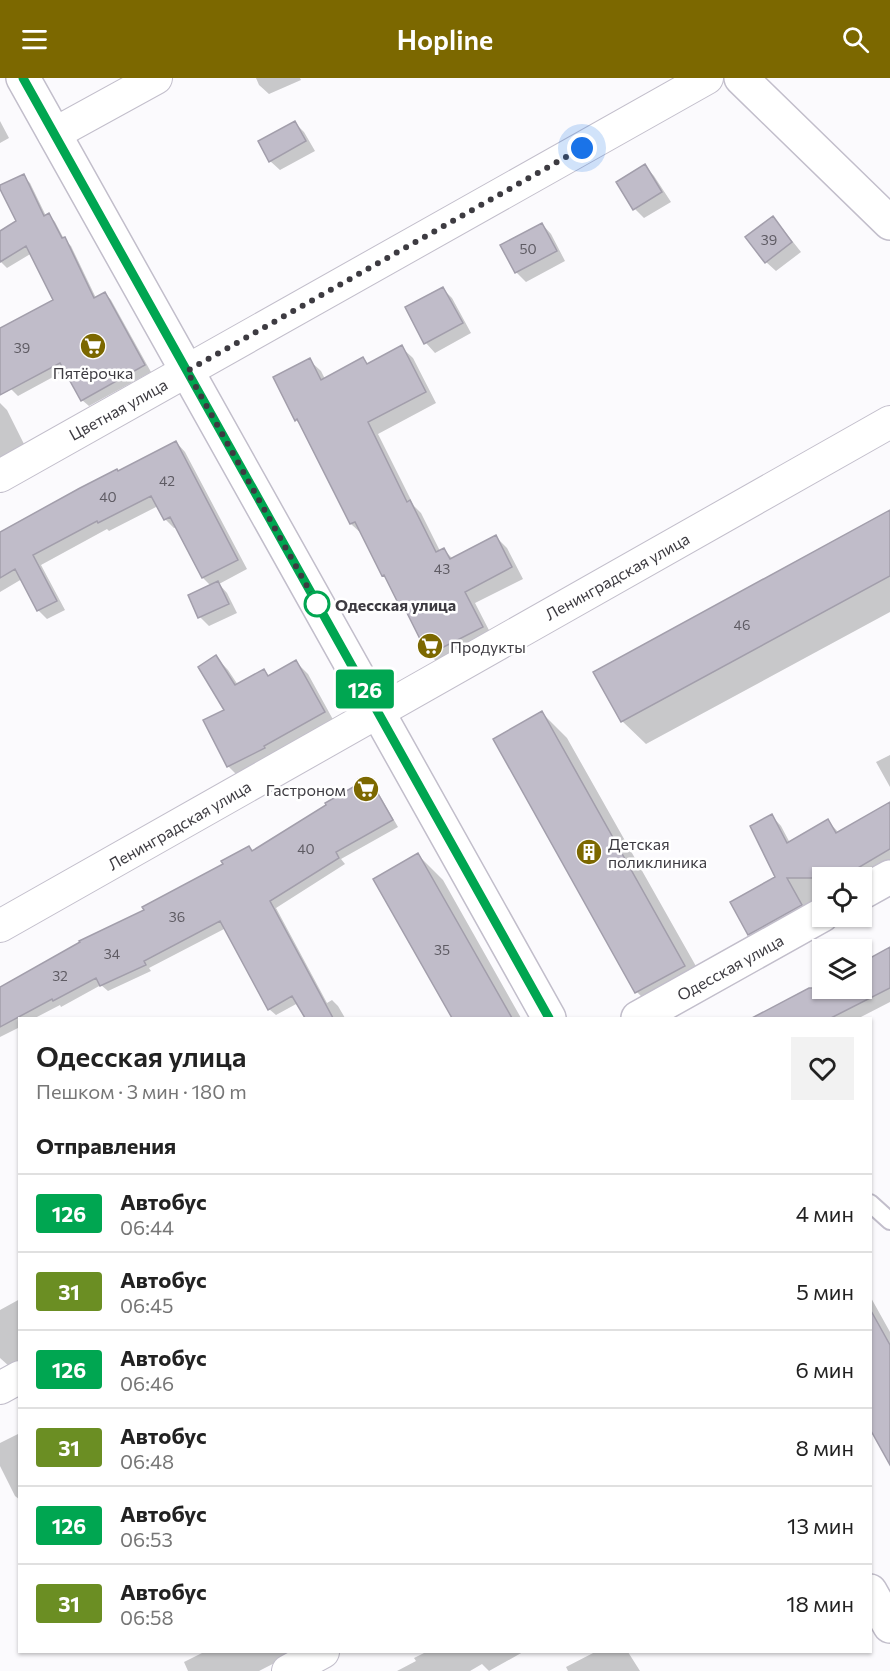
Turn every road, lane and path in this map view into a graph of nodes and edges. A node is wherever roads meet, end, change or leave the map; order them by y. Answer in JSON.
{"nodes":[{"id":1,"x":23,"y":78,"type":"edge"},
{"id":2,"x":156,"y":78,"type":"edge"},
{"id":3,"x":707,"y":78,"type":"edge"},
{"id":4,"x":741,"y":78,"type":"edge"},
{"id":5,"x":54,"y":134,"type":"junction"},
{"id":6,"x":890,"y":223,"type":"edge"},
{"id":7,"x":187,"y":371,"type":"junction"},
{"id":8,"x":890,"y":422,"type":"edge"},
{"id":9,"x":0,"y":476,"type":"edge"},
{"id":10,"x":378,"y":712,"type":"junction"},
{"id":11,"x":890,"y":877,"type":"edge"},
{"id":12,"x":872,"y":887,"type":"edge"},
{"id":13,"x":812,"y":921,"type":"edge"},
{"id":14,"x":0,"y":926,"type":"edge"},
{"id":15,"x":548,"y":1017,"type":"edge"},
{"id":16,"x":640,"y":1017,"type":"edge"},
{"id":17,"x":872,"y":1205,"type":"edge"},
{"id":18,"x":890,"y":1221,"type":"edge"},
{"id":19,"x":18,"y":1378,"type":"edge"},
{"id":20,"x":0,"y":1388,"type":"edge"},
{"id":21,"x":872,"y":1594,"type":"edge"},
{"id":22,"x":890,"y":1626,"type":"edge"},
{"id":23,"x":321,"y":1653,"type":"edge"},
{"id":24,"x":288,"y":1671,"type":"edge"}],
"edges":[{"from":1,"to":5,"type":"main road"},
{"from":2,"to":5,"type":"street"},
{"from":3,"to":7,"type":"street","name":"Цветная улица"},
{"from":4,"to":6,"type":"main road"},
{"from":5,"to":7,"type":"main road"},
{"from":7,"to":9,"type":"street","name":"Цветная улица"},
{"from":7,"to":10,"type":"main road"},
{"from":8,"to":10,"type":"street","name":"Ленинградская улица"},
{"from":10,"to":14,"type":"street","name":"Ленинградская улица"},
{"from":10,"to":15,"type":"main road"},
{"from":11,"to":12,"type":"main road"},
{"from":13,"to":16,"type":"main road","name":"Одесская улица"},
{"from":17,"to":18,"type":"lane"},
{"from":19,"to":20,"type":"street"},
{"from":21,"to":22,"type":"main road"},
{"from":23,"to":24,"type":"street"}]}
